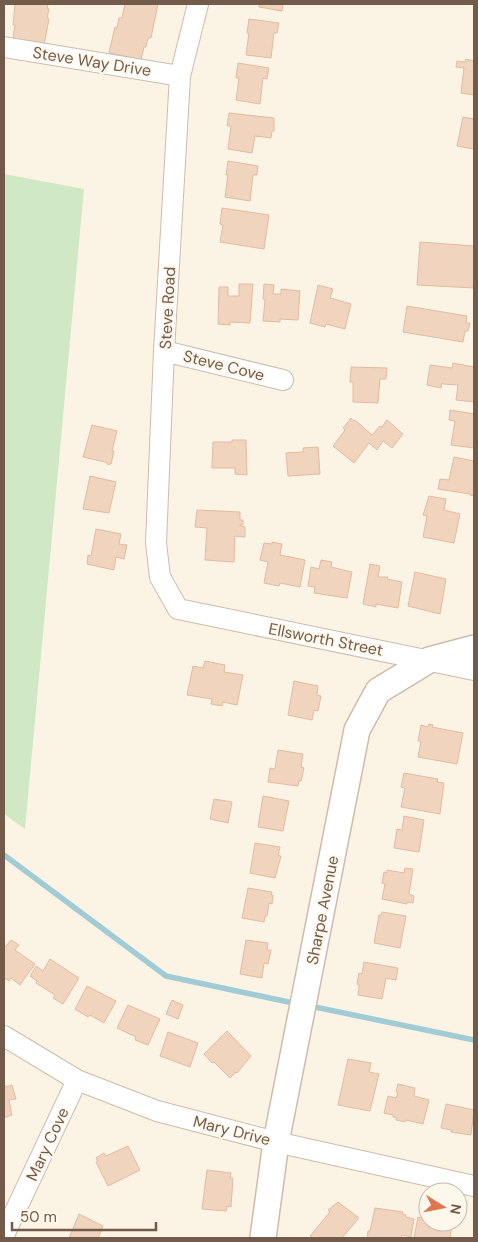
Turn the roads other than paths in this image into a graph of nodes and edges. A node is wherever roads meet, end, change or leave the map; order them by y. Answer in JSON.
{"nodes":[{"id":1,"x":198,"y":4,"type":"edge"},
{"id":2,"x":4,"y":47,"type":"edge"},
{"id":3,"x":180,"y":76,"type":"junction"},
{"id":4,"x":164,"y":351,"type":"junction"},
{"id":5,"x":283,"y":380,"type":"dead end"},
{"id":6,"x":178,"y":609,"type":"joint"},
{"id":7,"x":474,"y":648,"type":"edge"},
{"id":8,"x":429,"y":660,"type":"junction"},
{"id":9,"x":474,"y":670,"type":"edge"},
{"id":10,"x":4,"y":1036,"type":"edge"},
{"id":11,"x":77,"y":1080,"type":"junction"},
{"id":12,"x":276,"y":1142,"type":"junction"},
{"id":13,"x":474,"y":1186,"type":"edge"},
{"id":14,"x":4,"y":1235,"type":"edge"},
{"id":15,"x":263,"y":1238,"type":"edge"}],
"edges":[{"from":1,"to":3,"type":"street","name":"Steve Road"},
{"from":2,"to":3,"type":"street","name":"Steve Way Drive"},
{"from":3,"to":4,"type":"street","name":"Steve Road"},
{"from":4,"to":5,"type":"street","name":"Steve Cove"},
{"from":4,"to":6,"type":"street","name":"Steve Road"},
{"from":6,"to":8,"type":"street","name":"Ellsworth Street"},
{"from":7,"to":8,"type":"street","name":"Sharpe Avenue"},
{"from":8,"to":9,"type":"street","name":"Ellsworth Street"},
{"from":8,"to":12,"type":"street","name":"Sharpe Avenue"},
{"from":10,"to":11,"type":"street","name":"Mary Drive"},
{"from":11,"to":12,"type":"street","name":"Mary Drive"},
{"from":11,"to":14,"type":"street","name":"Mary Cove"},
{"from":12,"to":13,"type":"street","name":"Mary Drive"},
{"from":12,"to":15,"type":"street","name":"Sharpe Avenue"}]}
